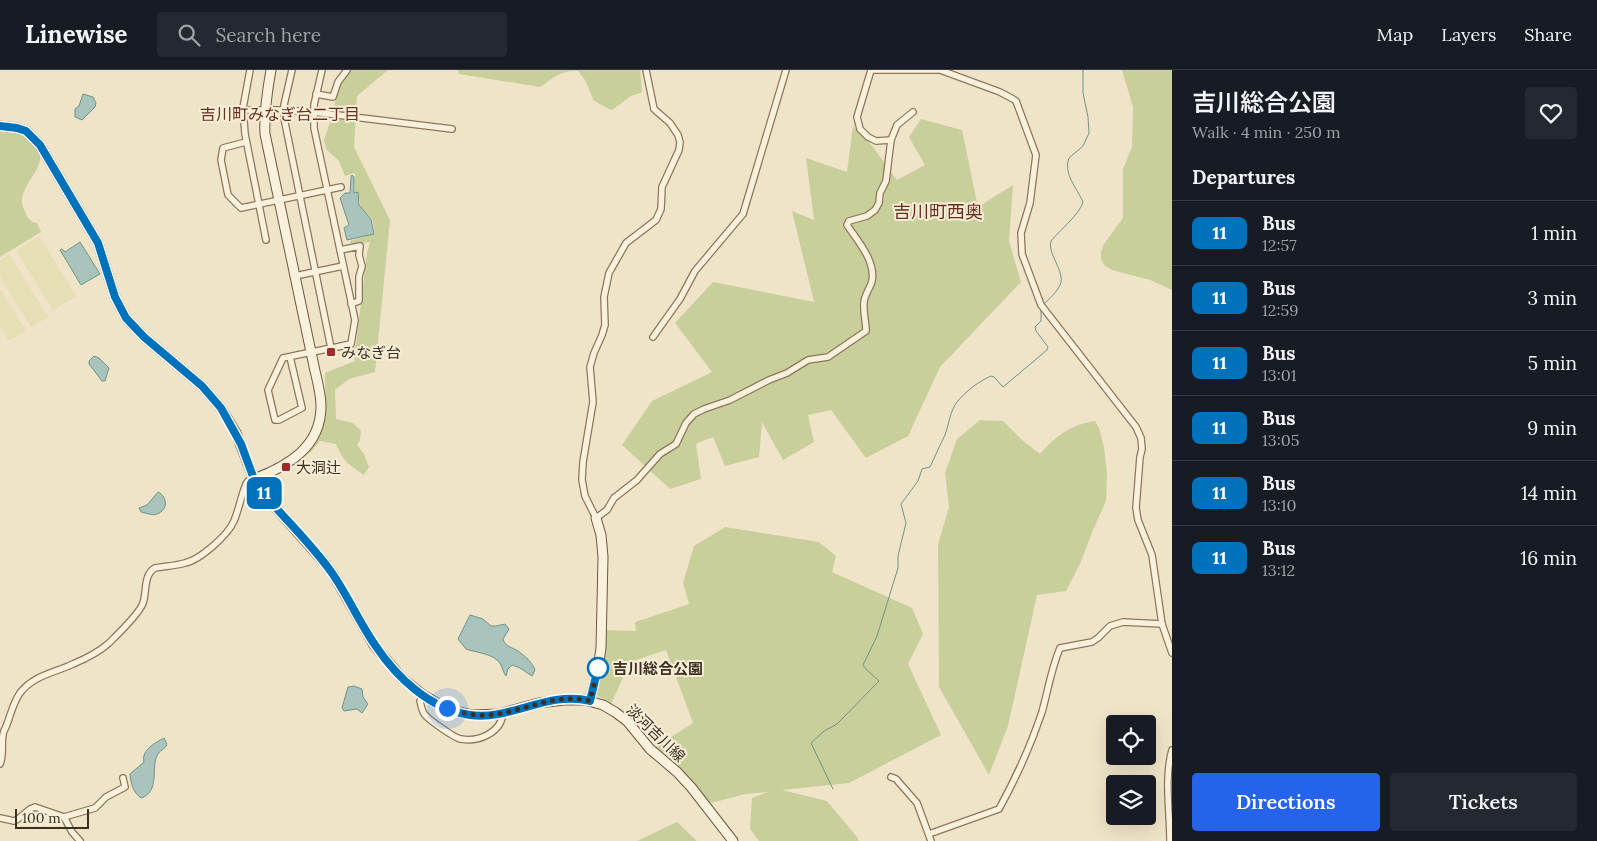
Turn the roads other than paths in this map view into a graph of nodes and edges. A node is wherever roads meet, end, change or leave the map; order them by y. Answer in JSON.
{"nodes":[{"id":1,"x":250,"y":70,"type":"edge"},
{"id":2,"x":272,"y":70,"type":"edge"},
{"id":3,"x":292,"y":70,"type":"edge"},
{"id":4,"x":322,"y":70,"type":"edge"},
{"id":5,"x":347,"y":70,"type":"edge"},
{"id":6,"x":646,"y":70,"type":"edge"},
{"id":7,"x":786,"y":70,"type":"edge"},
{"id":8,"x":872,"y":70,"type":"edge"},
{"id":9,"x":316,"y":94,"type":"junction"},
{"id":10,"x":243,"y":110,"type":"junction"},
{"id":11,"x":284,"y":110,"type":"junction"},
{"id":12,"x":264,"y":111,"type":"junction"},
{"id":13,"x":313,"y":112,"type":"junction"},
{"id":14,"x":913,"y":112,"type":"dead end"},
{"id":15,"x":0,"y":126,"type":"edge"},
{"id":16,"x":452,"y":129,"type":"dead end"},
{"id":17,"x":891,"y":140,"type":"junction"},
{"id":18,"x":246,"y":142,"type":"junction"},
{"id":19,"x":341,"y":187,"type":"dead end"},
{"id":20,"x":327,"y":190,"type":"junction"},
{"id":21,"x":300,"y":195,"type":"junction"},
{"id":22,"x":279,"y":200,"type":"junction"},
{"id":23,"x":259,"y":204,"type":"junction"},
{"id":24,"x":266,"y":240,"type":"dead end"},
{"id":25,"x":340,"y":250,"type":"junction"},
{"id":26,"x":343,"y":266,"type":"junction"},
{"id":27,"x":316,"y":272,"type":"junction"},
{"id":28,"x":295,"y":276,"type":"junction"},
{"id":29,"x":351,"y":304,"type":"junction"},
{"id":30,"x":653,"y":337,"type":"dead end"},
{"id":31,"x":331,"y":348,"type":"junction"},
{"id":32,"x":311,"y":352,"type":"junction"},
{"id":33,"x":290,"y":357,"type":"junction"},
{"id":34,"x":254,"y":479,"type":"junction"},
{"id":35,"x":596,"y":518,"type":"junction"},
{"id":36,"x":1162,"y":624,"type":"junction"},
{"id":37,"x":1172,"y":653,"type":"edge"},
{"id":38,"x":422,"y":695,"type":"junction"},
{"id":39,"x":590,"y":701,"type":"junction"},
{"id":40,"x":503,"y":713,"type":"junction"},
{"id":41,"x":1172,"y":750,"type":"edge"},
{"id":42,"x":1170,"y":762,"type":"edge"},
{"id":43,"x":0,"y":764,"type":"edge"},
{"id":44,"x":891,"y":777,"type":"dead end"},
{"id":45,"x":123,"y":778,"type":"dead end"},
{"id":46,"x":64,"y":817,"type":"junction"},
{"id":47,"x":0,"y":818,"type":"edge"},
{"id":48,"x":929,"y":834,"type":"junction"},
{"id":49,"x":80,"y":841,"type":"edge"},
{"id":50,"x":732,"y":841,"type":"edge"},
{"id":51,"x":932,"y":841,"type":"edge"},
{"id":52,"x":1170,"y":841,"type":"edge"}],
"edges":[{"from":1,"to":10,"type":"street"},
{"from":2,"to":12,"type":"main road"},
{"from":3,"to":11,"type":"street"},
{"from":4,"to":9,"type":"street"},
{"from":5,"to":9,"type":"street"},
{"from":6,"to":35,"type":"street"},
{"from":7,"to":30,"type":"street"},
{"from":8,"to":17,"type":"street"},
{"from":8,"to":36,"type":"street"},
{"from":9,"to":13,"type":"street"},
{"from":10,"to":12,"type":"street"},
{"from":10,"to":18,"type":"street"},
{"from":11,"to":12,"type":"street"},
{"from":11,"to":13,"type":"street"},
{"from":11,"to":21,"type":"street"},
{"from":12,"to":22,"type":"main road"},
{"from":13,"to":16,"type":"street"},
{"from":13,"to":20,"type":"street"},
{"from":14,"to":17,"type":"street"},
{"from":15,"to":34,"type":"main road","name":"淡河吉川線"},
{"from":17,"to":35,"type":"street"},
{"from":18,"to":23,"type":"street"},
{"from":18,"to":23,"type":"street"},
{"from":19,"to":20,"type":"street"},
{"from":20,"to":21,"type":"street"},
{"from":20,"to":25,"type":"street"},
{"from":21,"to":22,"type":"street"},
{"from":21,"to":27,"type":"street"},
{"from":22,"to":23,"type":"street"},
{"from":22,"to":28,"type":"main road"},
{"from":23,"to":24,"type":"street"},
{"from":25,"to":26,"type":"street"},
{"from":25,"to":29,"type":"street"},
{"from":26,"to":27,"type":"street"},
{"from":26,"to":29,"type":"street"},
{"from":27,"to":28,"type":"street"},
{"from":27,"to":31,"type":"street"},
{"from":28,"to":32,"type":"main road"},
{"from":29,"to":31,"type":"street"},
{"from":31,"to":32,"type":"street"},
{"from":32,"to":33,"type":"street"},
{"from":32,"to":34,"type":"main road"},
{"from":33,"to":33,"type":"street"},
{"from":34,"to":38,"type":"main road","name":"淡河吉川線"},
{"from":34,"to":43,"type":"street"},
{"from":35,"to":39,"type":"main road"},
{"from":36,"to":37,"type":"street"},
{"from":36,"to":48,"type":"street"},
{"from":38,"to":40,"type":"main road","name":"淡河吉川線"},
{"from":38,"to":40,"type":"street"},
{"from":39,"to":40,"type":"main road","name":"淡河吉川線"},
{"from":39,"to":50,"type":"main road","name":"淡河吉川線"},
{"from":41,"to":42,"type":"street"},
{"from":42,"to":52,"type":"street"},
{"from":44,"to":48,"type":"street"},
{"from":45,"to":46,"type":"street"},
{"from":46,"to":47,"type":"street"},
{"from":46,"to":49,"type":"street"},
{"from":48,"to":51,"type":"street"}]}
